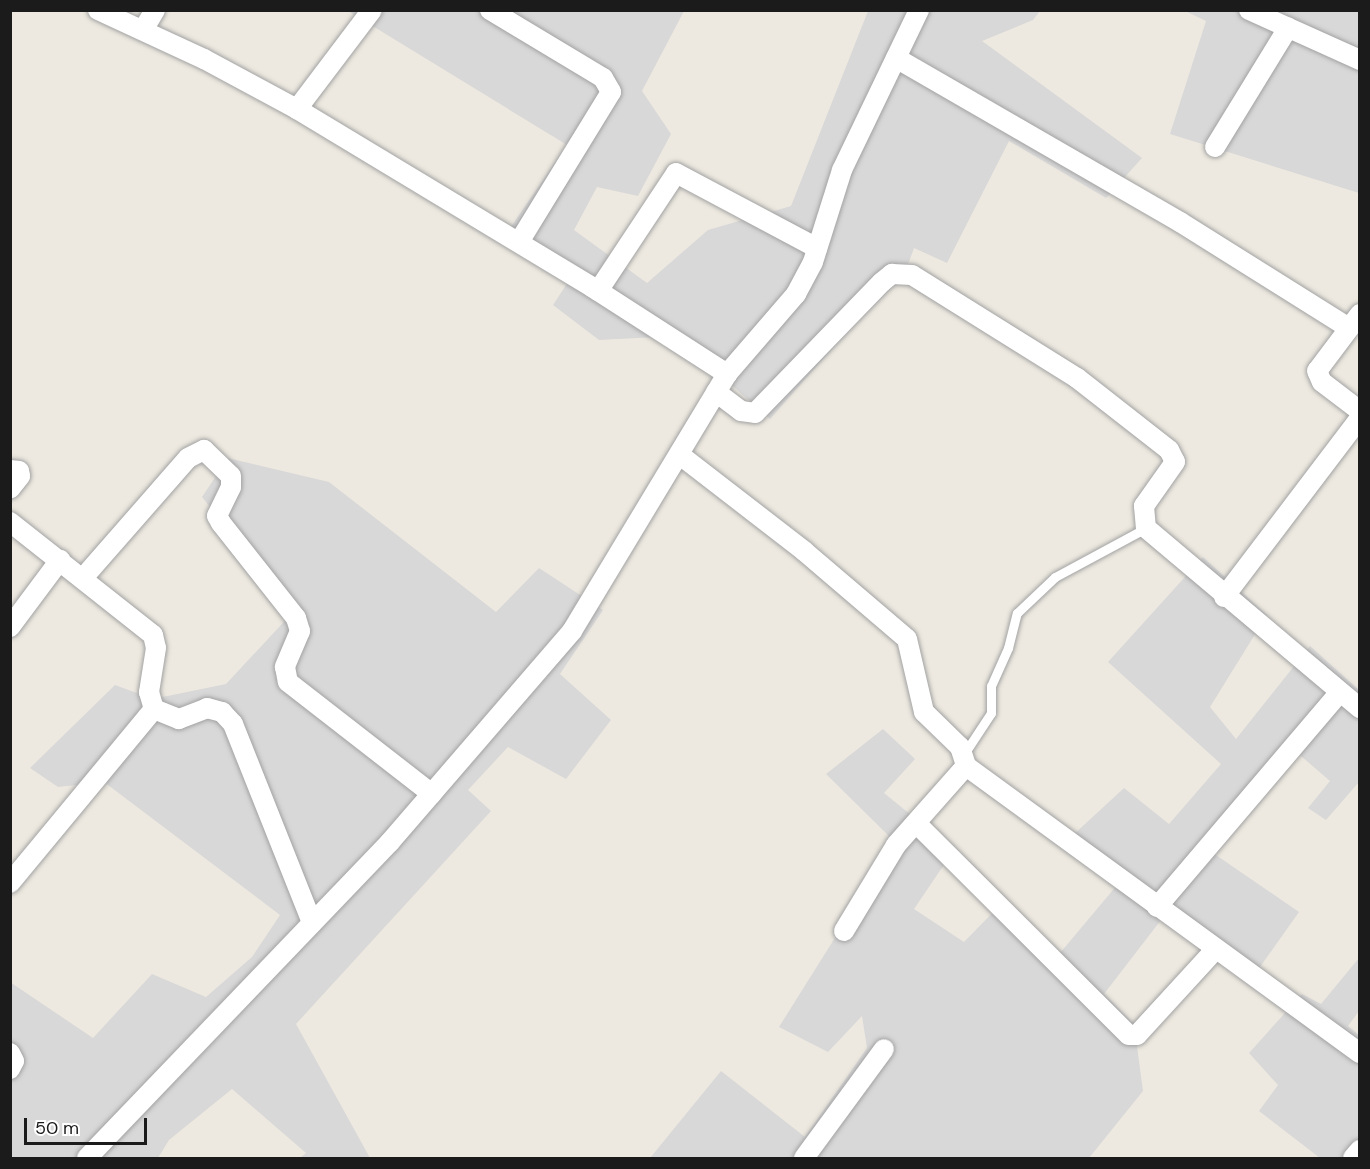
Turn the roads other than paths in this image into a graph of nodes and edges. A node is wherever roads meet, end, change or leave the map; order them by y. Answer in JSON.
{"nodes":[{"id":1,"x":99,"y":10,"type":"edge"},
{"id":2,"x":155,"y":10,"type":"edge"},
{"id":3,"x":372,"y":10,"type":"edge"},
{"id":4,"x":490,"y":10,"type":"edge"},
{"id":5,"x":919,"y":10,"type":"edge"},
{"id":6,"x":1249,"y":10,"type":"edge"},
{"id":7,"x":1288,"y":28,"type":"junction"},
{"id":8,"x":143,"y":30,"type":"junction"},
{"id":9,"x":896,"y":58,"type":"junction"},
{"id":10,"x":1359,"y":60,"type":"edge"},
{"id":11,"x":297,"y":109,"type":"junction"},
{"id":12,"x":1215,"y":147,"type":"dead end"},
{"id":13,"x":519,"y":242,"type":"junction"},
{"id":14,"x":817,"y":248,"type":"junction"},
{"id":15,"x":598,"y":291,"type":"junction"},
{"id":16,"x":1354,"y":321,"type":"edge"},
{"id":17,"x":726,"y":374,"type":"junction"},
{"id":18,"x":716,"y":392,"type":"junction"},
{"id":19,"x":1359,"y":411,"type":"edge"},
{"id":20,"x":1359,"y":418,"type":"edge"},
{"id":21,"x":680,"y":455,"type":"junction"},
{"id":22,"x":10,"y":470,"type":"edge"},
{"id":23,"x":10,"y":489,"type":"edge"},
{"id":24,"x":10,"y":522,"type":"edge"},
{"id":25,"x":1146,"y":528,"type":"junction"},
{"id":26,"x":60,"y":560,"type":"junction"},
{"id":27,"x":83,"y":578,"type":"junction"},
{"id":28,"x":1224,"y":597,"type":"junction"},
{"id":29,"x":10,"y":627,"type":"edge"},
{"id":30,"x":1340,"y":692,"type":"junction"},
{"id":31,"x":1359,"y":708,"type":"edge"},
{"id":32,"x":154,"y":709,"type":"junction"},
{"id":33,"x":964,"y":761,"type":"junction"},
{"id":34,"x":432,"y":794,"type":"junction"},
{"id":35,"x":917,"y":824,"type":"junction"},
{"id":36,"x":10,"y":883,"type":"edge"},
{"id":37,"x":1157,"y":907,"type":"junction"},
{"id":38,"x":312,"y":923,"type":"junction"},
{"id":39,"x":844,"y":931,"type":"dead end"},
{"id":40,"x":1215,"y":950,"type":"junction"},
{"id":41,"x":884,"y":1049,"type":"dead end"},
{"id":42,"x":10,"y":1053,"type":"edge"},
{"id":43,"x":1359,"y":1053,"type":"edge"},
{"id":44,"x":10,"y":1069,"type":"edge"},
{"id":45,"x":1359,"y":1150,"type":"edge"},
{"id":46,"x":87,"y":1158,"type":"edge"},
{"id":47,"x":804,"y":1158,"type":"edge"},
{"id":48,"x":1353,"y":1158,"type":"edge"}],
"edges":[{"from":1,"to":8,"type":"street"},
{"from":2,"to":8,"type":"street"},
{"from":3,"to":11,"type":"street"},
{"from":4,"to":13,"type":"street"},
{"from":5,"to":9,"type":"street"},
{"from":6,"to":7,"type":"street"},
{"from":7,"to":10,"type":"street"},
{"from":7,"to":12,"type":"street"},
{"from":8,"to":11,"type":"street"},
{"from":9,"to":14,"type":"street"},
{"from":9,"to":16,"type":"street"},
{"from":11,"to":13,"type":"street"},
{"from":13,"to":15,"type":"street"},
{"from":14,"to":15,"type":"street"},
{"from":14,"to":17,"type":"street"},
{"from":15,"to":17,"type":"street"},
{"from":16,"to":19,"type":"street"},
{"from":17,"to":18,"type":"street"},
{"from":18,"to":21,"type":"street"},
{"from":18,"to":25,"type":"street"},
{"from":20,"to":28,"type":"street"},
{"from":21,"to":33,"type":"street"},
{"from":21,"to":34,"type":"street"},
{"from":22,"to":23,"type":"street"},
{"from":24,"to":26,"type":"street"},
{"from":25,"to":28,"type":"street"},
{"from":25,"to":33,"type":"lane"},
{"from":26,"to":27,"type":"street"},
{"from":26,"to":29,"type":"street"},
{"from":27,"to":32,"type":"street"},
{"from":27,"to":34,"type":"street"},
{"from":28,"to":30,"type":"street"},
{"from":30,"to":31,"type":"street"},
{"from":30,"to":37,"type":"street"},
{"from":32,"to":36,"type":"street"},
{"from":32,"to":38,"type":"street"},
{"from":33,"to":35,"type":"street"},
{"from":33,"to":37,"type":"street"},
{"from":34,"to":38,"type":"street"},
{"from":35,"to":39,"type":"street"},
{"from":35,"to":40,"type":"street"},
{"from":37,"to":40,"type":"street"},
{"from":38,"to":46,"type":"street"},
{"from":40,"to":43,"type":"street"},
{"from":41,"to":47,"type":"street"},
{"from":42,"to":44,"type":"street"},
{"from":45,"to":48,"type":"street"}]}
